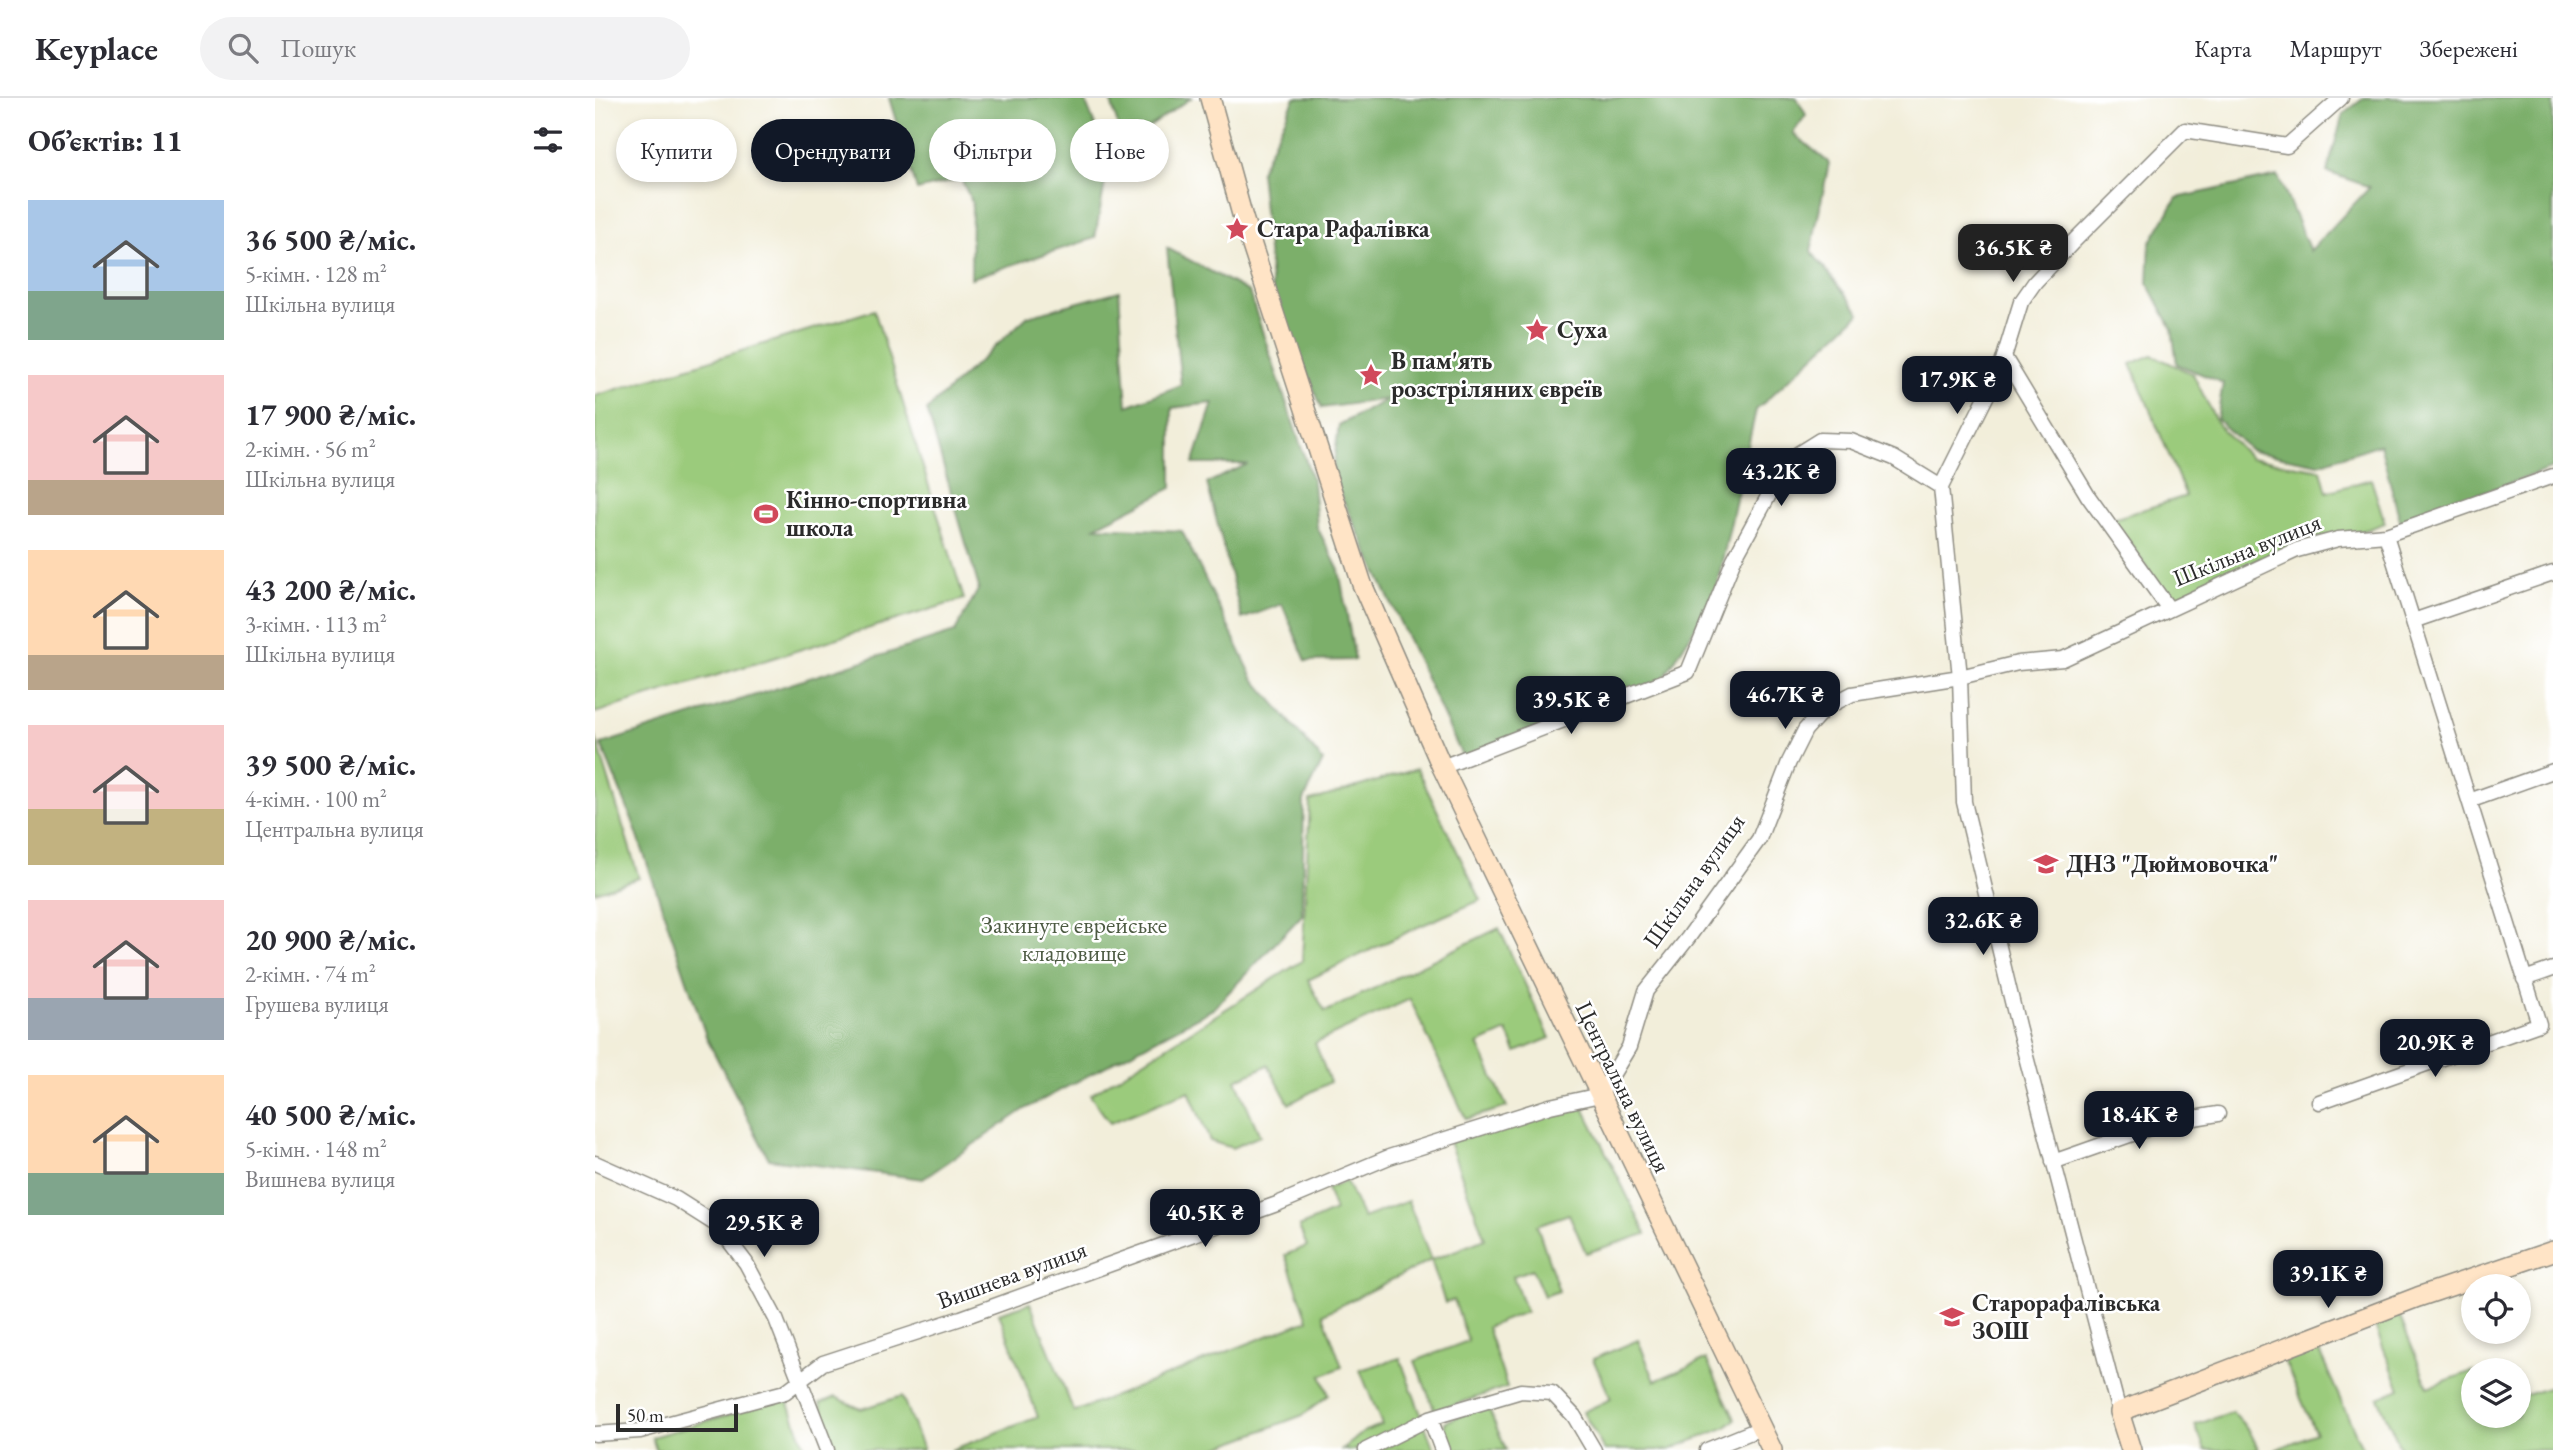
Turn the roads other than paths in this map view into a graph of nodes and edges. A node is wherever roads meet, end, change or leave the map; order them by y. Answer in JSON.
{"nodes":[{"id":1,"x":1210,"y":98,"type":"edge"},
{"id":2,"x":2341,"y":98,"type":"edge"},
{"id":3,"x":2004,"y":357,"type":"junction"},
{"id":4,"x":2553,"y":476,"type":"edge"},
{"id":5,"x":1941,"y":487,"type":"junction"},
{"id":6,"x":2386,"y":534,"type":"junction"},
{"id":7,"x":2553,"y":573,"type":"edge"},
{"id":8,"x":2169,"y":608,"type":"junction"},
{"id":9,"x":2413,"y":621,"type":"junction"},
{"id":10,"x":1959,"y":677,"type":"junction"},
{"id":11,"x":1442,"y":767,"type":"junction"},
{"id":12,"x":2553,"y":771,"type":"edge"},
{"id":13,"x":2469,"y":801,"type":"junction"},
{"id":14,"x":2553,"y":969,"type":"edge"},
{"id":15,"x":2524,"y":979,"type":"junction"},
{"id":16,"x":1600,"y":1096,"type":"junction"},
{"id":17,"x":2319,"y":1102,"type":"dead end"},
{"id":18,"x":2218,"y":1114,"type":"dead end"},
{"id":19,"x":2053,"y":1162,"type":"junction"},
{"id":20,"x":595,"y":1163,"type":"edge"},
{"id":21,"x":2553,"y":1251,"type":"edge"},
{"id":22,"x":800,"y":1380,"type":"junction"},
{"id":23,"x":2119,"y":1412,"type":"junction"},
{"id":24,"x":1430,"y":1418,"type":"junction"},
{"id":25,"x":1761,"y":1428,"type":"junction"},
{"id":26,"x":595,"y":1434,"type":"edge"},
{"id":27,"x":827,"y":1450,"type":"edge"},
{"id":28,"x":1366,"y":1450,"type":"edge"},
{"id":29,"x":1442,"y":1450,"type":"edge"},
{"id":30,"x":1594,"y":1450,"type":"edge"},
{"id":31,"x":1707,"y":1450,"type":"edge"},
{"id":32,"x":1772,"y":1450,"type":"edge"},
{"id":33,"x":2131,"y":1450,"type":"edge"}],
"edges":[{"from":1,"to":11,"type":"main road","name":"Центральна вулиця"},
{"from":2,"to":3,"type":"street"},
{"from":3,"to":5,"type":"street"},
{"from":3,"to":8,"type":"street","name":"Шкільна вулиця"},
{"from":4,"to":6,"type":"street","name":"Шкільна вулиця"},
{"from":5,"to":10,"type":"street"},
{"from":5,"to":11,"type":"street"},
{"from":6,"to":8,"type":"street","name":"Шкільна вулиця"},
{"from":6,"to":9,"type":"street"},
{"from":7,"to":9,"type":"street"},
{"from":8,"to":10,"type":"street","name":"Шкільна вулиця"},
{"from":9,"to":13,"type":"street"},
{"from":10,"to":16,"type":"street","name":"Шкільна вулиця"},
{"from":10,"to":19,"type":"street"},
{"from":11,"to":16,"type":"main road","name":"Центральна вулиця"},
{"from":12,"to":13,"type":"street"},
{"from":13,"to":15,"type":"street"},
{"from":14,"to":15,"type":"street"},
{"from":15,"to":17,"type":"street"},
{"from":16,"to":22,"type":"street","name":"Вишнева вулиця"},
{"from":16,"to":25,"type":"main road","name":"Центральна вулиця"},
{"from":18,"to":19,"type":"street"},
{"from":19,"to":23,"type":"street"},
{"from":20,"to":22,"type":"street"},
{"from":21,"to":23,"type":"main road"},
{"from":22,"to":26,"type":"street","name":"Вишнева вулиця"},
{"from":22,"to":27,"type":"street"},
{"from":23,"to":33,"type":"main road"},
{"from":24,"to":28,"type":"street"},
{"from":24,"to":29,"type":"street"},
{"from":24,"to":30,"type":"street"},
{"from":25,"to":31,"type":"street"},
{"from":25,"to":32,"type":"main road","name":"Центральна вулиця"}]}
